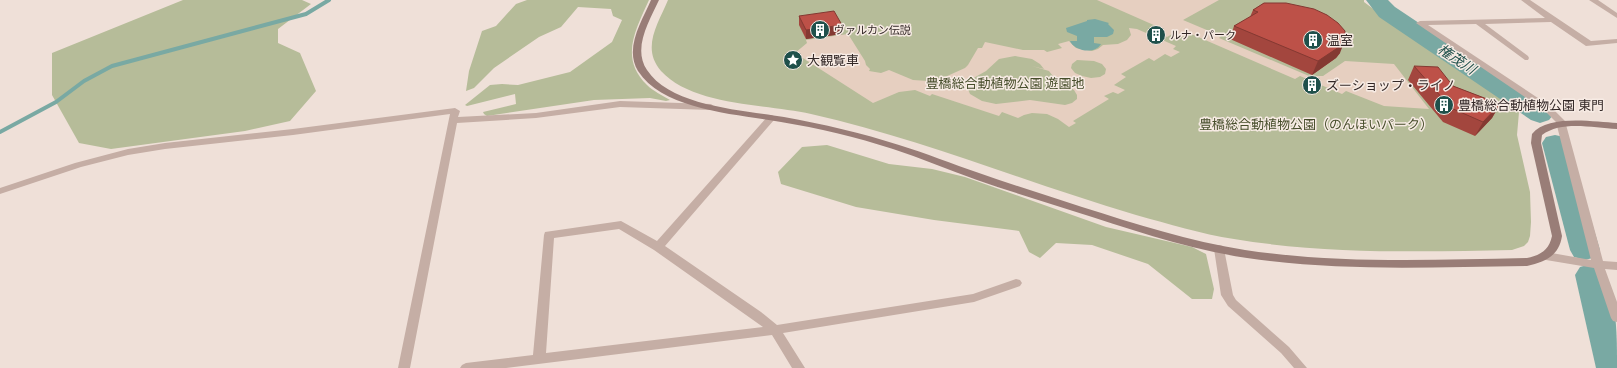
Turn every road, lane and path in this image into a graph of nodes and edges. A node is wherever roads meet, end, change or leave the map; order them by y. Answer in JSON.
{"nodes":[{"id":1,"x":655,"y":0,"type":"edge"},
{"id":2,"x":1525,"y":0,"type":"edge"},
{"id":3,"x":1593,"y":0,"type":"edge"},
{"id":4,"x":1617,"y":16,"type":"edge"},
{"id":5,"x":1553,"y":20,"type":"junction"},
{"id":6,"x":1478,"y":22,"type":"junction"},
{"id":7,"x":1617,"y":41,"type":"edge"},
{"id":8,"x":1525,"y":58,"type":"dead end"},
{"id":9,"x":711,"y":107,"type":"junction"},
{"id":10,"x":771,"y":118,"type":"junction"},
{"id":11,"x":454,"y":120,"type":"junction"},
{"id":12,"x":1562,"y":124,"type":"junction"},
{"id":13,"x":1617,"y":126,"type":"edge"},
{"id":14,"x":0,"y":192,"type":"edge"},
{"id":15,"x":658,"y":247,"type":"junction"},
{"id":16,"x":1219,"y":249,"type":"junction"},
{"id":17,"x":1546,"y":256,"type":"junction"},
{"id":18,"x":1598,"y":265,"type":"junction"},
{"id":19,"x":1617,"y":266,"type":"edge"},
{"id":20,"x":1016,"y":283,"type":"dead end"},
{"id":21,"x":1617,"y":318,"type":"edge"},
{"id":22,"x":775,"y":330,"type":"junction"},
{"id":23,"x":539,"y":358,"type":"junction"},
{"id":24,"x":404,"y":368,"type":"edge"},
{"id":25,"x":466,"y":368,"type":"edge"},
{"id":26,"x":799,"y":368,"type":"edge"},
{"id":27,"x":1301,"y":368,"type":"edge"}],
"edges":[{"from":1,"to":9,"type":"street"},
{"from":2,"to":5,"type":"street"},
{"from":3,"to":4,"type":"street"},
{"from":5,"to":6,"type":"street"},
{"from":5,"to":7,"type":"street"},
{"from":6,"to":8,"type":"street"},
{"from":6,"to":12,"type":"street"},
{"from":9,"to":10,"type":"street"},
{"from":9,"to":11,"type":"street"},
{"from":10,"to":15,"type":"street"},
{"from":10,"to":16,"type":"street"},
{"from":11,"to":14,"type":"street"},
{"from":11,"to":24,"type":"street"},
{"from":12,"to":13,"type":"street"},
{"from":12,"to":17,"type":"street"},
{"from":12,"to":18,"type":"street"},
{"from":15,"to":22,"type":"street"},
{"from":15,"to":23,"type":"street"},
{"from":16,"to":17,"type":"street"},
{"from":16,"to":27,"type":"street"},
{"from":17,"to":18,"type":"street"},
{"from":18,"to":19,"type":"street"},
{"from":18,"to":21,"type":"street"},
{"from":20,"to":22,"type":"street"},
{"from":22,"to":23,"type":"street"},
{"from":22,"to":26,"type":"street"},
{"from":23,"to":25,"type":"street"}]}
